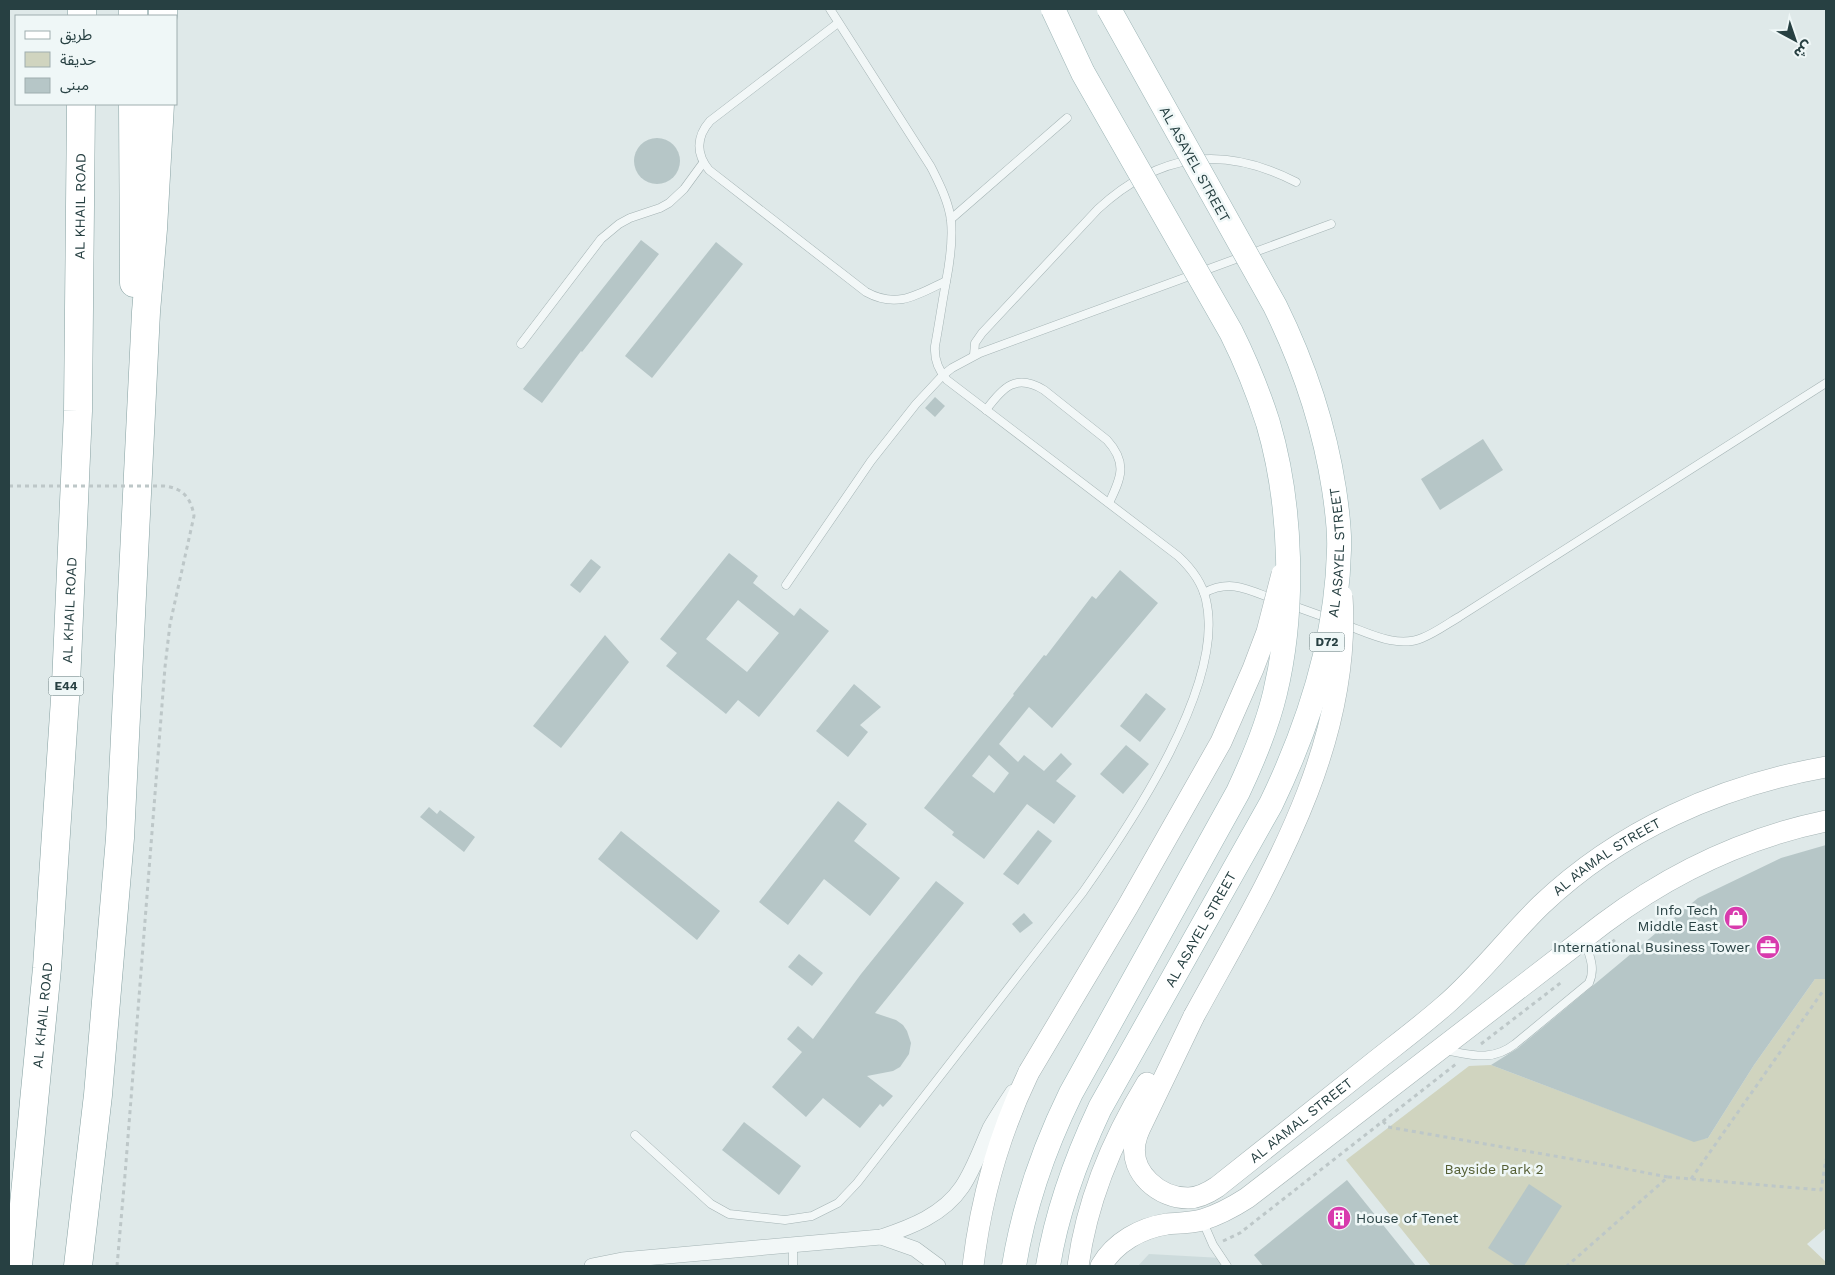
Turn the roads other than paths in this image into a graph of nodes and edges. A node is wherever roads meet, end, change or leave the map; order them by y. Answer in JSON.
{"nodes":[{"id":1,"x":830,"y":9,"type":"edge"},
{"id":2,"x":1053,"y":9,"type":"edge"},
{"id":3,"x":1109,"y":9,"type":"edge"},
{"id":4,"x":838,"y":23,"type":"junction"},
{"id":5,"x":81,"y":105,"type":"edge"},
{"id":6,"x":133,"y":105,"type":"edge"},
{"id":7,"x":160,"y":105,"type":"edge"},
{"id":8,"x":1067,"y":118,"type":"dead end"},
{"id":9,"x":703,"y":163,"type":"junction"},
{"id":10,"x":1296,"y":182,"type":"dead end"},
{"id":11,"x":951,"y":219,"type":"junction"},
{"id":12,"x":1331,"y":224,"type":"dead end"},
{"id":13,"x":946,"y":281,"type":"junction"},
{"id":14,"x":146,"y":312,"type":"junction"},
{"id":15,"x":521,"y":344,"type":"dead end"},
{"id":16,"x":974,"y":355,"type":"junction"},
{"id":17,"x":943,"y":375,"type":"junction"},
{"id":18,"x":1826,"y":383,"type":"edge"},
{"id":19,"x":986,"y":410,"type":"junction"},
{"id":20,"x":1109,"y":503,"type":"junction"},
{"id":21,"x":1339,"y":549,"type":"junction"},
{"id":22,"x":1287,"y":554,"type":"junction"},
{"id":23,"x":786,"y":585,"type":"dead end"},
{"id":24,"x":1204,"y":593,"type":"junction"},
{"id":25,"x":1826,"y":766,"type":"edge"},
{"id":26,"x":1826,"y":821,"type":"edge"},
{"id":27,"x":1584,"y":939,"type":"junction"},
{"id":28,"x":1194,"y":1016,"type":"junction"},
{"id":29,"x":1441,"y":1049,"type":"junction"},
{"id":30,"x":1029,"y":1072,"type":"junction"},
{"id":31,"x":635,"y":1135,"type":"dead end"},
{"id":32,"x":1203,"y":1219,"type":"junction"},
{"id":33,"x":881,"y":1237,"type":"junction"},
{"id":34,"x":793,"y":1245,"type":"junction"},
{"id":35,"x":653,"y":1262,"type":"edge"},
{"id":36,"x":18,"y":1266,"type":"edge"},
{"id":37,"x":78,"y":1266,"type":"edge"},
{"id":38,"x":592,"y":1266,"type":"edge"},
{"id":39,"x":793,"y":1266,"type":"edge"},
{"id":40,"x":938,"y":1266,"type":"edge"},
{"id":41,"x":974,"y":1266,"type":"edge"},
{"id":42,"x":1014,"y":1266,"type":"edge"},
{"id":43,"x":1048,"y":1266,"type":"edge"},
{"id":44,"x":1078,"y":1266,"type":"edge"},
{"id":45,"x":1101,"y":1266,"type":"edge"},
{"id":46,"x":1227,"y":1266,"type":"edge"}],
"edges":[{"from":1,"to":4,"type":"lane"},
{"from":2,"to":22,"type":"main road","bridge":true},
{"from":3,"to":21,"type":"main road","name":"AL ASAYEL STREET","number":"D72","bridge":true},
{"from":4,"to":9,"type":"lane"},
{"from":4,"to":11,"type":"lane"},
{"from":5,"to":36,"type":"highway","name":"AL KHAIL ROAD","number":"E44"},
{"from":6,"to":14,"type":"highway"},
{"from":7,"to":14,"type":"highway"},
{"from":8,"to":11,"type":"lane"},
{"from":9,"to":13,"type":"lane"},
{"from":9,"to":15,"type":"lane"},
{"from":10,"to":16,"type":"lane"},
{"from":11,"to":13,"type":"lane"},
{"from":12,"to":16,"type":"lane"},
{"from":13,"to":17,"type":"lane"},
{"from":14,"to":37,"type":"highway"},
{"from":16,"to":17,"type":"lane"},
{"from":17,"to":19,"type":"lane"},
{"from":17,"to":23,"type":"lane"},
{"from":18,"to":24,"type":"lane"},
{"from":19,"to":20,"type":"lane"},
{"from":19,"to":20,"type":"lane"},
{"from":20,"to":24,"type":"lane"},
{"from":21,"to":28,"type":"street","bridge":true},
{"from":21,"to":43,"type":"main road","name":"AL ASAYEL STREET","number":"D72","bridge":true},
{"from":22,"to":30,"type":"street","bridge":true},
{"from":22,"to":42,"type":"main road","bridge":true},
{"from":24,"to":31,"type":"lane"},
{"from":25,"to":28,"type":"street","name":"AL A'AMAL STREET"},
{"from":26,"to":27,"type":"street","name":"AL A'AMAL STREET"},
{"from":27,"to":29,"type":"street","name":"AL A'AMAL STREET"},
{"from":27,"to":29,"type":"lane"},
{"from":28,"to":44,"type":"street"},
{"from":29,"to":32,"type":"street","name":"AL A'AMAL STREET"},
{"from":30,"to":33,"type":"street"},
{"from":30,"to":41,"type":"street"},
{"from":32,"to":45,"type":"street","name":"AL A'AMAL STREET"},
{"from":32,"to":46,"type":"lane"},
{"from":33,"to":34,"type":"street"},
{"from":33,"to":40,"type":"street"},
{"from":34,"to":35,"type":"street"},
{"from":34,"to":39,"type":"lane"},
{"from":35,"to":38,"type":"street"}]}
